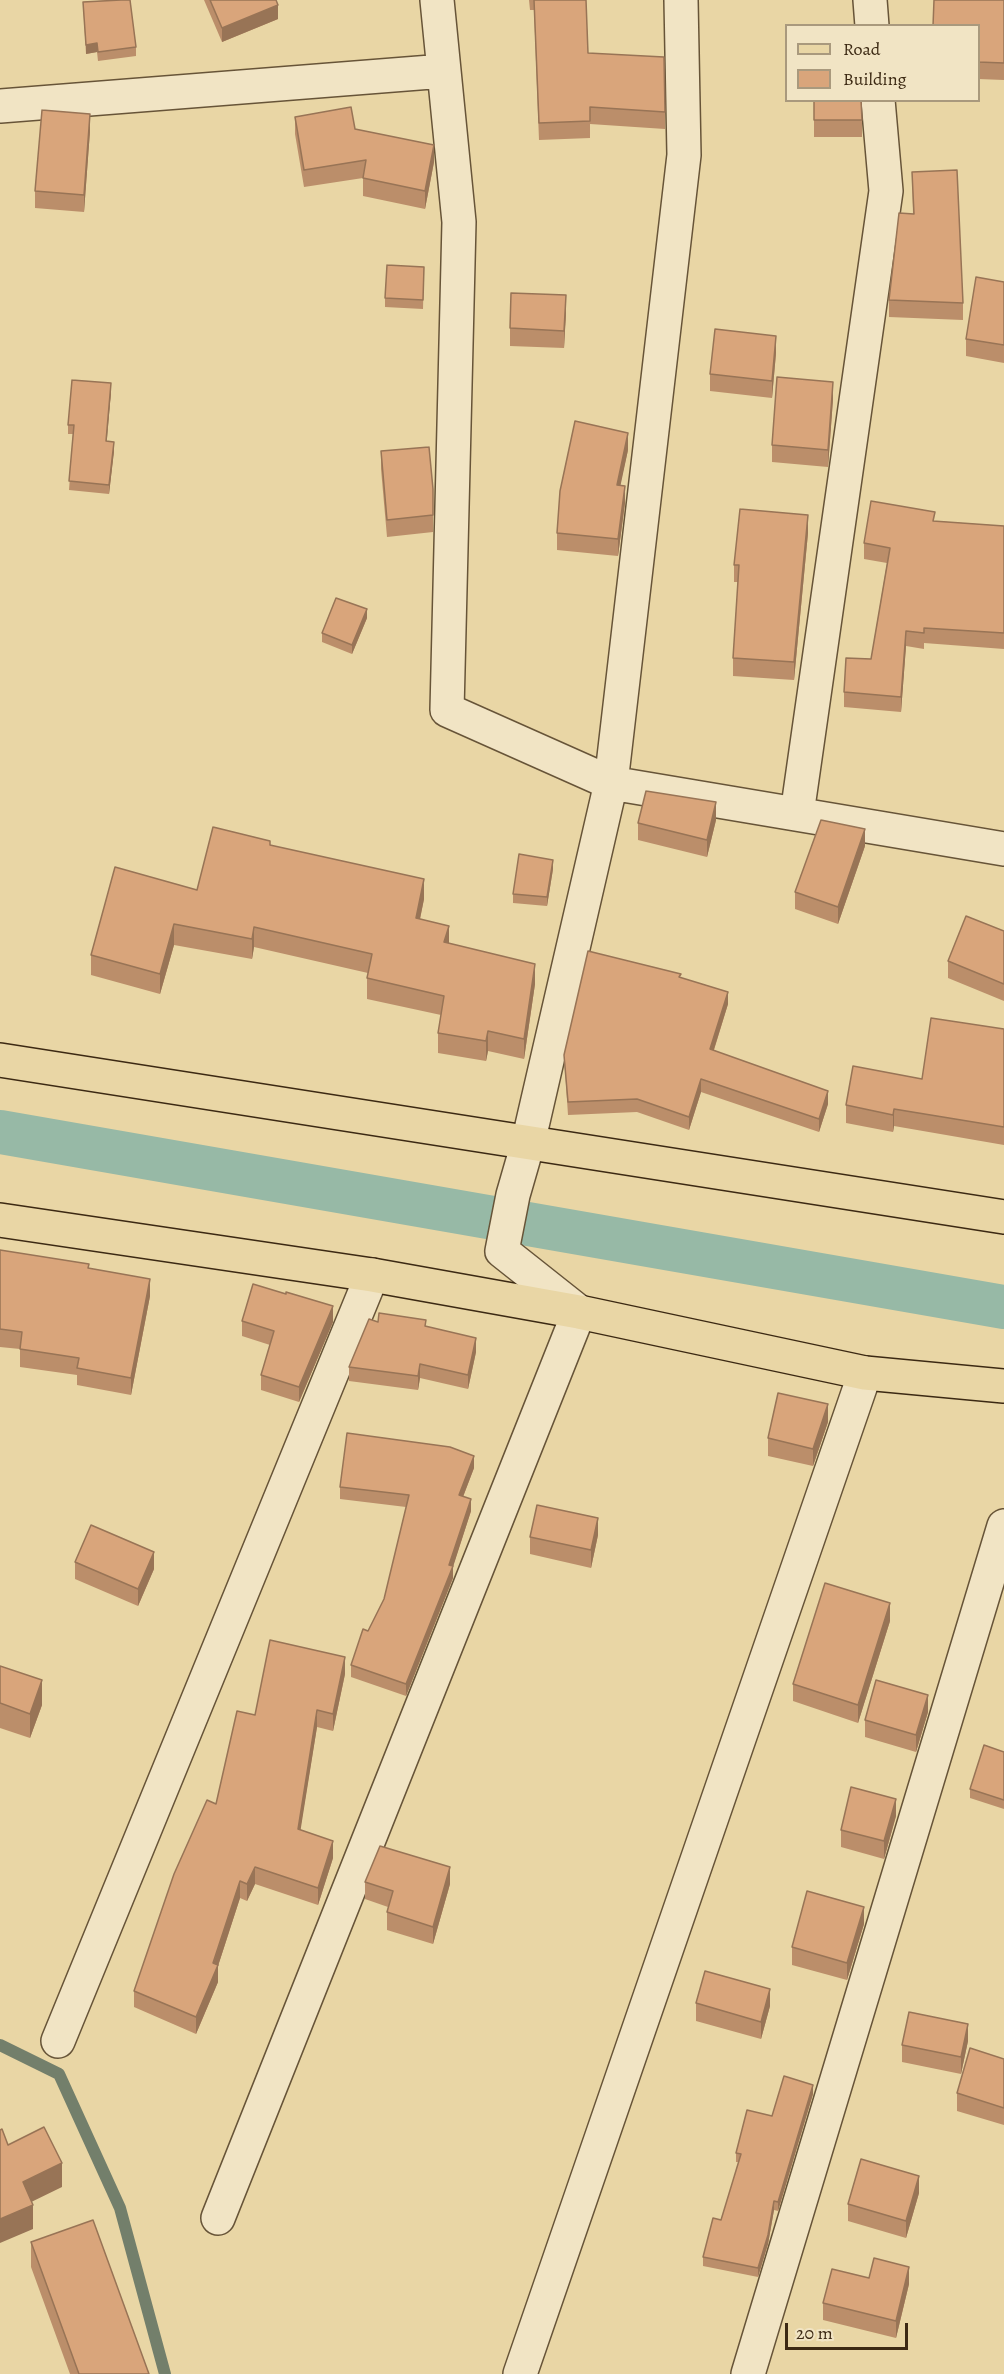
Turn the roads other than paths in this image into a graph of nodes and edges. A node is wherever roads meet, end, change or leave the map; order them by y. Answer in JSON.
{"nodes":[{"id":1,"x":437,"y":0,"type":"edge"},
{"id":2,"x":681,"y":0,"type":"edge"},
{"id":3,"x":870,"y":0,"type":"edge"},
{"id":4,"x":872,"y":24,"type":"edge"},
{"id":5,"x":444,"y":71,"type":"junction"},
{"id":6,"x":878,"y":102,"type":"edge"},
{"id":7,"x":0,"y":106,"type":"edge"},
{"id":8,"x":611,"y":783,"type":"junction"},
{"id":9,"x":797,"y":814,"type":"junction"},
{"id":10,"x":1004,"y":849,"type":"edge"},
{"id":11,"x":0,"y":1060,"type":"edge"},
{"id":12,"x":528,"y":1143,"type":"junction"},
{"id":13,"x":1004,"y":1218,"type":"edge"},
{"id":14,"x":0,"y":1220,"type":"edge"},
{"id":15,"x":372,"y":1275,"type":"junction"},
{"id":16,"x":579,"y":1312,"type":"junction"},
{"id":17,"x":865,"y":1373,"type":"junction"},
{"id":18,"x":1004,"y":1386,"type":"edge"},
{"id":19,"x":1004,"y":1526,"type":"edge"},
{"id":20,"x":58,"y":2041,"type":"dead end"},
{"id":21,"x":218,"y":2218,"type":"dead end"},
{"id":22,"x":520,"y":2374,"type":"edge"},
{"id":23,"x":748,"y":2374,"type":"edge"}],
"edges":[{"from":1,"to":5,"type":"street"},
{"from":2,"to":8,"type":"street"},
{"from":3,"to":4,"type":"street"},
{"from":5,"to":7,"type":"street"},
{"from":5,"to":8,"type":"street"},
{"from":6,"to":9,"type":"street"},
{"from":8,"to":9,"type":"street"},
{"from":8,"to":12,"type":"street"},
{"from":9,"to":10,"type":"street"},
{"from":11,"to":12,"type":"main road"},
{"from":12,"to":13,"type":"main road"},
{"from":12,"to":16,"type":"street"},
{"from":14,"to":15,"type":"main road"},
{"from":15,"to":16,"type":"main road"},
{"from":15,"to":20,"type":"street"},
{"from":16,"to":17,"type":"main road"},
{"from":16,"to":21,"type":"street"},
{"from":17,"to":18,"type":"main road"},
{"from":17,"to":22,"type":"street"},
{"from":19,"to":23,"type":"street"}]}
